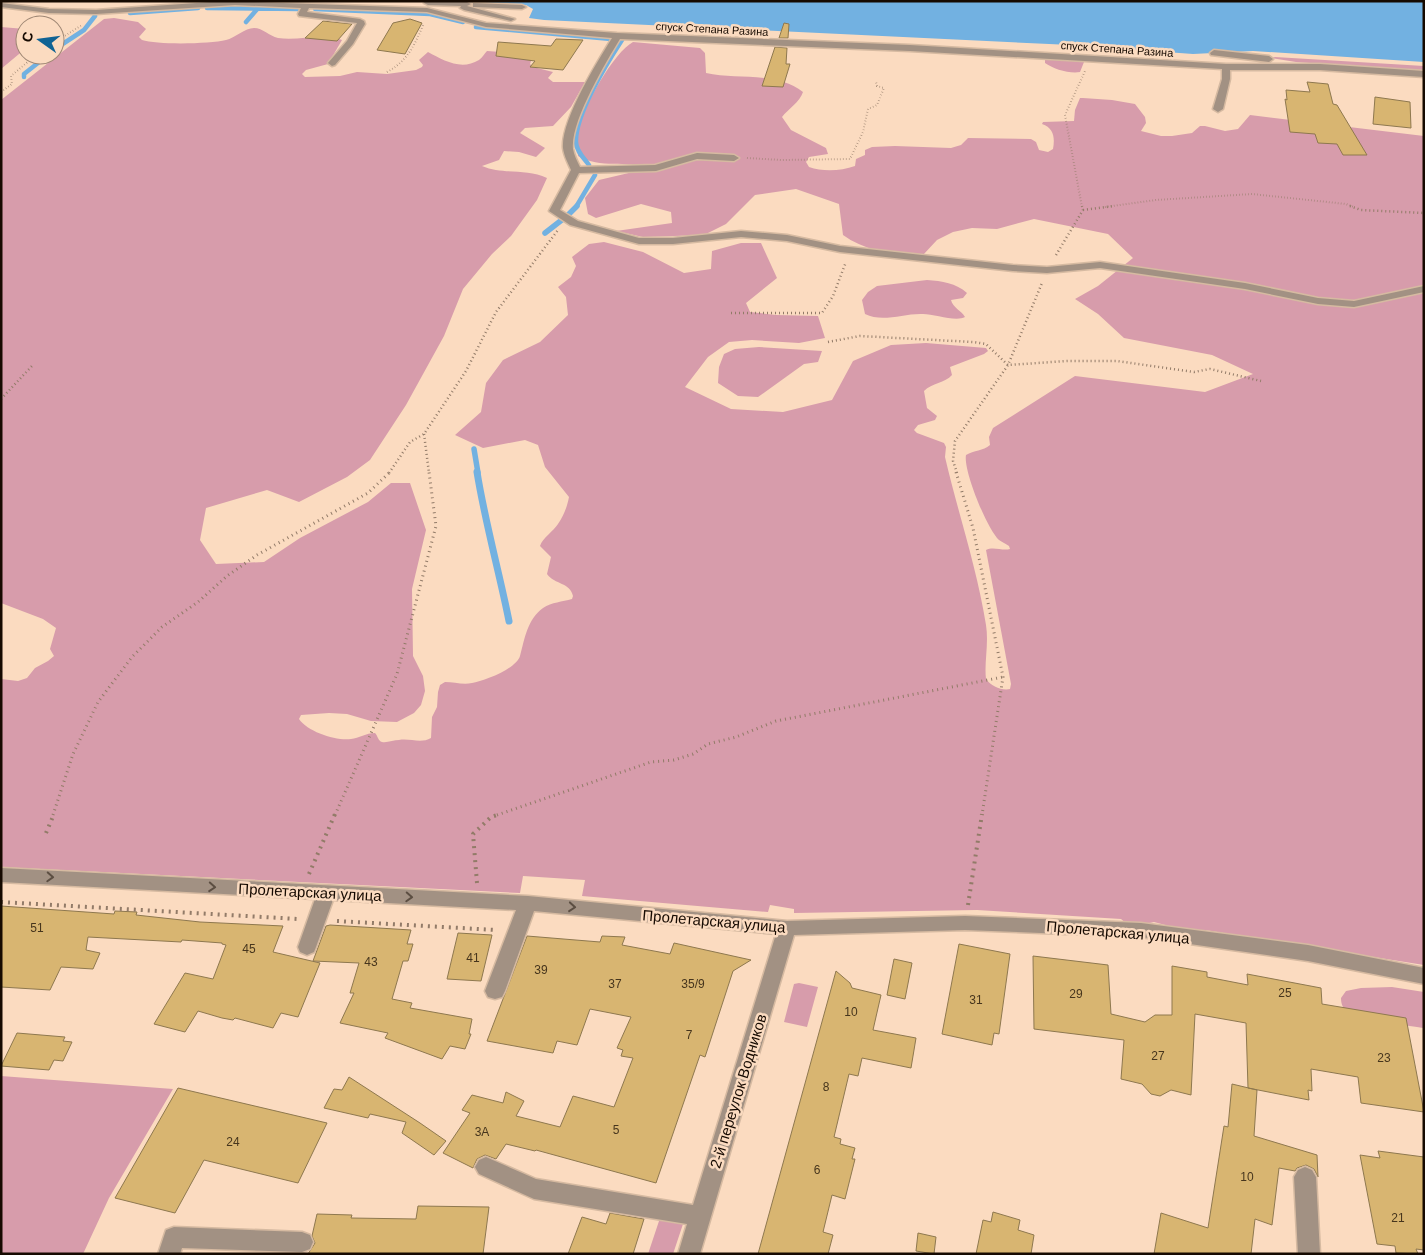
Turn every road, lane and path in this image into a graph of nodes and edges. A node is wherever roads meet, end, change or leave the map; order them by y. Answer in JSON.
{"nodes":[{"id":1,"x":143,"y":1,"type":"edge"},
{"id":2,"x":387,"y":1,"type":"edge"},
{"id":3,"x":103,"y":2,"type":"edge"},
{"id":4,"x":1,"y":5,"type":"edge"},
{"id":5,"x":308,"y":5,"type":"junction"},
{"id":6,"x":466,"y":6,"type":"junction"},
{"id":7,"x":427,"y":10,"type":"junction"},
{"id":8,"x":96,"y":12,"type":"junction"},
{"id":9,"x":449,"y":15,"type":"junction"},
{"id":10,"x":513,"y":20,"type":"junction"},
{"id":11,"x":583,"y":24,"type":"dead end"},
{"id":12,"x":721,"y":31,"type":"dead end"},
{"id":13,"x":65,"y":35,"type":"edge"},
{"id":14,"x":617,"y":36,"type":"junction"},
{"id":15,"x":829,"y":36,"type":"dead end"},
{"id":16,"x":1214,"y":53,"type":"dead end"},
{"id":17,"x":1091,"y":58,"type":"junction"},
{"id":18,"x":332,"y":63,"type":"dead end"},
{"id":19,"x":24,"y":65,"type":"edge"},
{"id":20,"x":1226,"y":67,"type":"junction"},
{"id":21,"x":1320,"y":68,"type":"junction"},
{"id":22,"x":387,"y":72,"type":"dead end"},
{"id":23,"x":1424,"y":74,"type":"edge"},
{"id":24,"x":876,"y":82,"type":"dead end"},
{"id":25,"x":1,"y":92,"type":"edge"},
{"id":26,"x":1218,"y":109,"type":"dead end"},
{"id":27,"x":734,"y":158,"type":"joint"},
{"id":28,"x":576,"y":170,"type":"junction"},
{"id":29,"x":1083,"y":210,"type":"junction"},
{"id":30,"x":1424,"y":213,"type":"edge"},
{"id":31,"x":571,"y":222,"type":"junction"},
{"id":32,"x":851,"y":250,"type":"junction"},
{"id":33,"x":1047,"y":270,"type":"junction"},
{"id":34,"x":1424,"y":288,"type":"edge"},
{"id":35,"x":731,"y":313,"type":"dead end"},
{"id":36,"x":828,"y":342,"type":"dead end"},
{"id":37,"x":1008,"y":365,"type":"junction"},
{"id":38,"x":32,"y":366,"type":"dead end"},
{"id":39,"x":1261,"y":380,"type":"dead end"},
{"id":40,"x":1,"y":399,"type":"edge"},
{"id":41,"x":424,"y":434,"type":"junction"},
{"id":42,"x":1003,"y":677,"type":"junction"},
{"id":43,"x":46,"y":834,"type":"dead end"},
{"id":44,"x":1,"y":875,"type":"edge"},
{"id":45,"x":300,"y":892,"type":"junction"},
{"id":46,"x":326,"y":893,"type":"junction"},
{"id":47,"x":478,"y":901,"type":"junction"},
{"id":48,"x":1,"y":902,"type":"edge"},
{"id":49,"x":528,"y":903,"type":"junction"},
{"id":50,"x":317,"y":920,"type":"junction"},
{"id":51,"x":965,"y":923,"type":"junction"},
{"id":52,"x":787,"y":928,"type":"junction"},
{"id":53,"x":496,"y":930,"type":"dead end"},
{"id":54,"x":307,"y":947,"type":"dead end"},
{"id":55,"x":1424,"y":976,"type":"edge"},
{"id":56,"x":495,"y":991,"type":"dead end"},
{"id":57,"x":486,"y":1167,"type":"dead end"},
{"id":58,"x":1305,"y":1177,"type":"dead end"},
{"id":59,"x":701,"y":1216,"type":"junction"},
{"id":60,"x":302,"y":1242,"type":"dead end"},
{"id":61,"x":169,"y":1254,"type":"edge"},
{"id":62,"x":689,"y":1254,"type":"edge"},
{"id":63,"x":1309,"y":1254,"type":"edge"}],
"edges":[{"from":1,"to":3,"type":"street"},
{"from":2,"to":6,"type":"street"},
{"from":4,"to":8,"type":"street","name":"спуск Степана Разина"},
{"from":5,"to":7,"type":"street","name":"спуск Степана Разина"},
{"from":5,"to":8,"type":"street","name":"спуск Степана Разина"},
{"from":5,"to":18,"type":"street"},
{"from":6,"to":9,"type":"street"},
{"from":6,"to":10,"type":"street"},
{"from":6,"to":10,"type":"street"},
{"from":7,"to":9,"type":"street","name":"спуск Степана Разина"},
{"from":7,"to":22,"type":"path"},
{"from":8,"to":13,"type":"path"},
{"from":9,"to":14,"type":"street","name":"спуск Степана Разина"},
{"from":10,"to":11,"type":"street"},
{"from":12,"to":15,"type":"street"},
{"from":14,"to":17,"type":"street","name":"спуск Степана Разина"},
{"from":14,"to":28,"type":"street"},
{"from":16,"to":21,"type":"street"},
{"from":17,"to":20,"type":"street","name":"спуск Степана Разина"},
{"from":17,"to":29,"type":"path"},
{"from":19,"to":25,"type":"path"},
{"from":20,"to":21,"type":"street","name":"спуск Степана Разина"},
{"from":20,"to":26,"type":"street"},
{"from":21,"to":23,"type":"street","name":"спуск Степана Разина"},
{"from":24,"to":27,"type":"path"},
{"from":27,"to":28,"type":"street"},
{"from":28,"to":31,"type":"street"},
{"from":29,"to":30,"type":"path"},
{"from":29,"to":33,"type":"path"},
{"from":31,"to":32,"type":"street"},
{"from":31,"to":41,"type":"path"},
{"from":32,"to":33,"type":"street"},
{"from":32,"to":35,"type":"path"},
{"from":33,"to":34,"type":"street"},
{"from":33,"to":37,"type":"path"},
{"from":36,"to":37,"type":"path"},
{"from":37,"to":39,"type":"path"},
{"from":37,"to":42,"type":"path"},
{"from":38,"to":40,"type":"path"},
{"from":41,"to":43,"type":"path"},
{"from":41,"to":45,"type":"path"},
{"from":42,"to":47,"type":"path"},
{"from":42,"to":51,"type":"path"},
{"from":44,"to":45,"type":"street","name":"Пролетарская улица","one_way":true},
{"from":45,"to":46,"type":"street","name":"Пролетарская улица"},
{"from":46,"to":47,"type":"street","name":"Пролетарская улица","one_way":true},
{"from":46,"to":50,"type":"street"},
{"from":47,"to":49,"type":"street","name":"Пролетарская улица"},
{"from":48,"to":50,"type":"path"},
{"from":49,"to":52,"type":"street","name":"Пролетарская улица","one_way":true},
{"from":49,"to":56,"type":"street"},
{"from":50,"to":53,"type":"path"},
{"from":50,"to":54,"type":"street"},
{"from":51,"to":52,"type":"street","name":"Пролетарская улица"},
{"from":51,"to":55,"type":"street","name":"Пролетарская улица"},
{"from":52,"to":59,"type":"street","name":"2-й переулок Водников"},
{"from":57,"to":59,"type":"street"},
{"from":58,"to":63,"type":"street"},
{"from":59,"to":62,"type":"street","name":"2-й переулок Водников"},
{"from":60,"to":61,"type":"street"}]}
